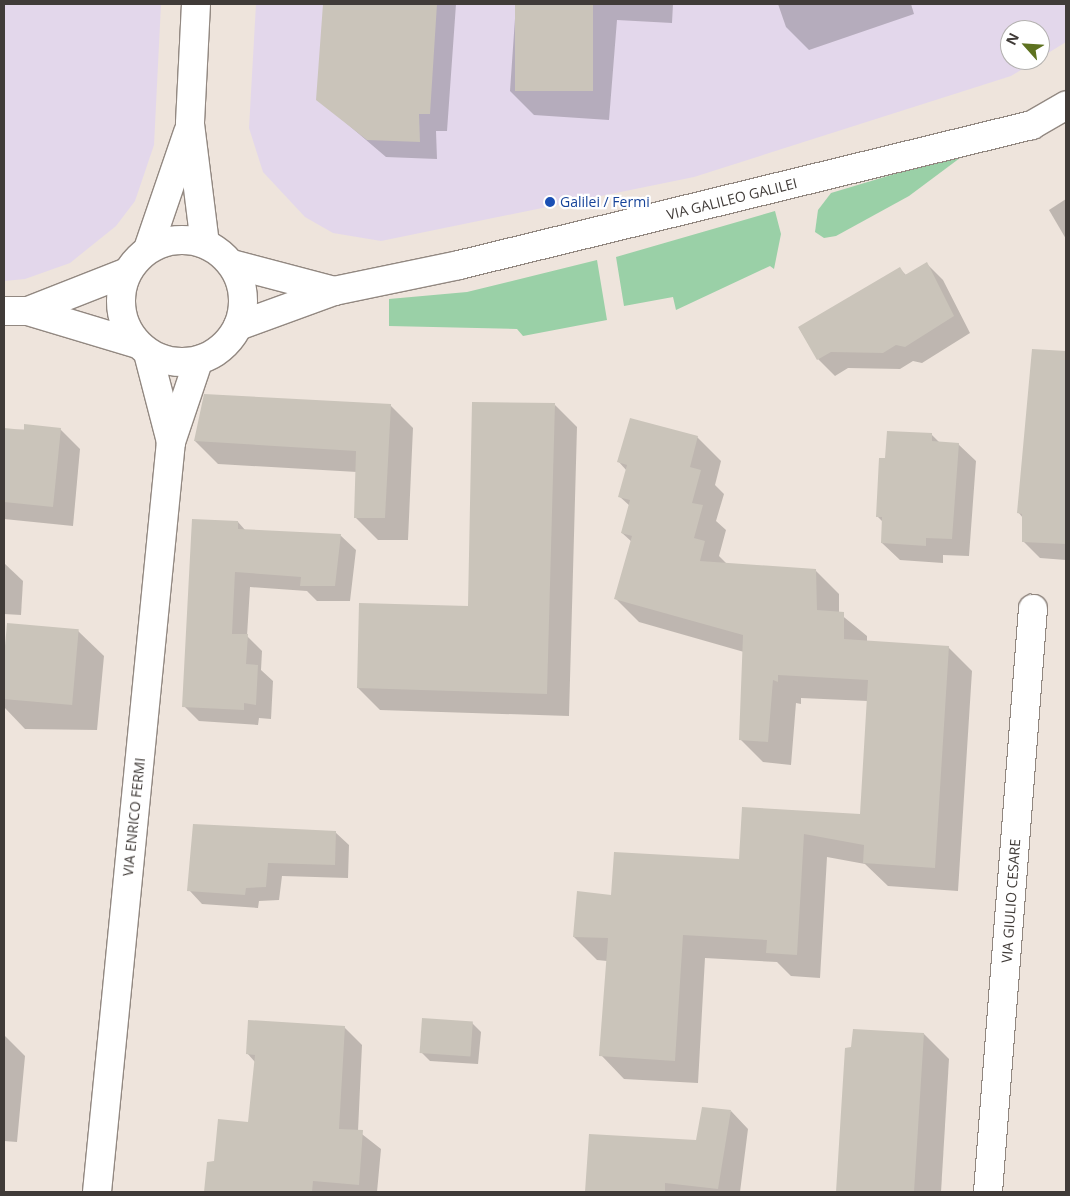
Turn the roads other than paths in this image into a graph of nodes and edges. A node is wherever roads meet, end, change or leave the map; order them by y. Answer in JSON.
{"nodes":[{"id":1,"x":196,"y":4,"type":"edge"},
{"id":2,"x":1066,"y":105,"type":"edge"},
{"id":3,"x":190,"y":124,"type":"junction"},
{"id":4,"x":205,"y":244,"type":"junction"},
{"id":5,"x":148,"y":249,"type":"junction"},
{"id":6,"x":232,"y":264,"type":"junction"},
{"id":7,"x":127,"y":272,"type":"junction"},
{"id":8,"x":334,"y":291,"type":"junction"},
{"id":9,"x":16,"y":311,"type":"edge"},
{"id":10,"x":238,"y":326,"type":"junction"},
{"id":11,"x":142,"y":349,"type":"junction"},
{"id":12,"x":198,"y":362,"type":"junction"},
{"id":13,"x":171,"y":442,"type":"junction"},
{"id":14,"x":1033,"y":609,"type":"dead end"},
{"id":15,"x":96,"y":1192,"type":"edge"},
{"id":16,"x":988,"y":1192,"type":"edge"}],
"edges":[{"from":1,"to":3,"type":"street"},
{"from":2,"to":8,"type":"street","name":"VIA GALILEO GALILEI"},
{"from":3,"to":4,"type":"street"},
{"from":3,"to":5,"type":"street"},
{"from":4,"to":5,"type":"street"},
{"from":4,"to":6,"type":"street"},
{"from":5,"to":7,"type":"street"},
{"from":6,"to":8,"type":"street","name":"VIA GALILEO GALILEI"},
{"from":6,"to":10,"type":"street"},
{"from":7,"to":9,"type":"street"},
{"from":7,"to":11,"type":"street"},
{"from":8,"to":10,"type":"street","name":"VIA GALILEO GALILEI"},
{"from":9,"to":11,"type":"street"},
{"from":10,"to":12,"type":"street"},
{"from":11,"to":12,"type":"street"},
{"from":11,"to":13,"type":"street","name":"VIA ENRICO FERMI"},
{"from":12,"to":13,"type":"street","name":"VIA ENRICO FERMI"},
{"from":13,"to":15,"type":"street","name":"VIA ENRICO FERMI"},
{"from":14,"to":16,"type":"street","name":"VIA GIULIO CESARE"}]}
